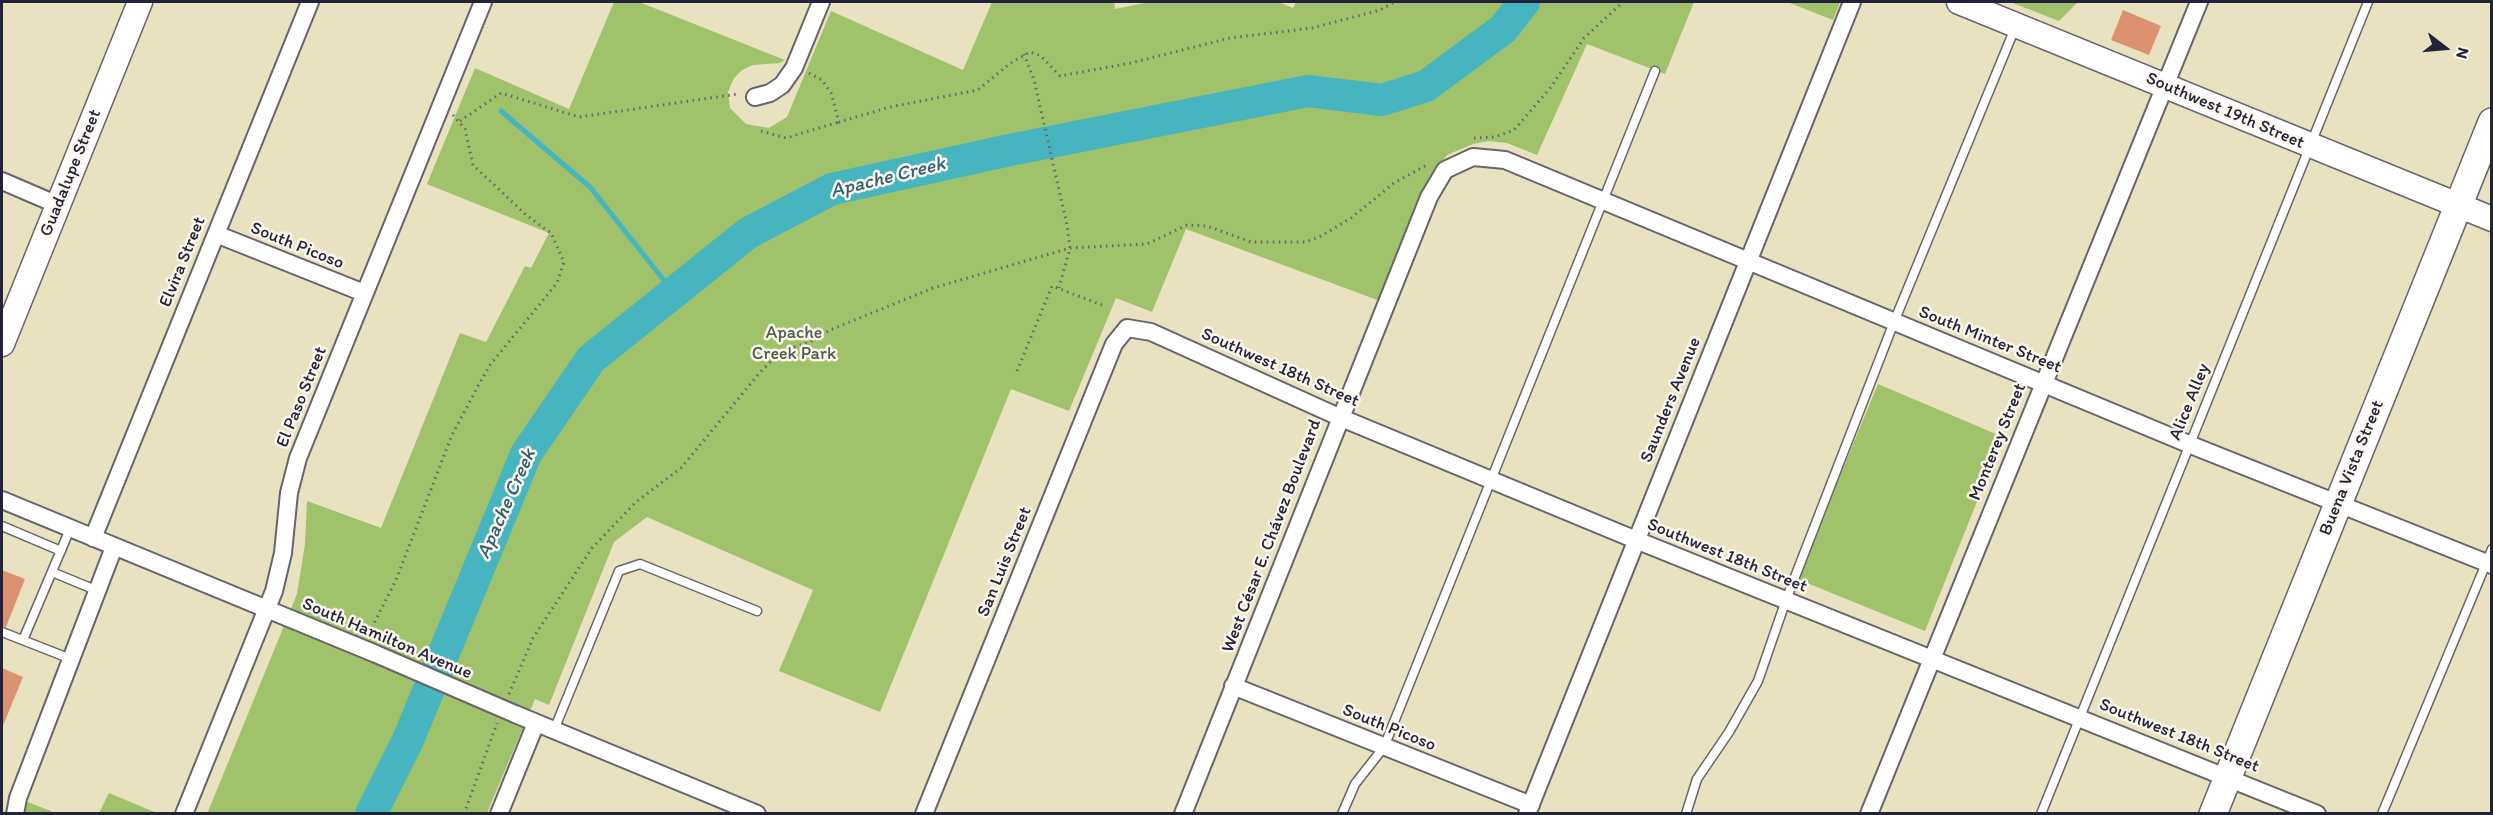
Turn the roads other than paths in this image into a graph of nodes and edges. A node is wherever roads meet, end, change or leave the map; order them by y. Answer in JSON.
{"nodes":[{"id":1,"x":140,"y":2,"type":"edge"},
{"id":2,"x":310,"y":2,"type":"edge"},
{"id":3,"x":483,"y":2,"type":"edge"},
{"id":4,"x":821,"y":2,"type":"edge"},
{"id":5,"x":1852,"y":2,"type":"edge"},
{"id":6,"x":1959,"y":2,"type":"edge"},
{"id":7,"x":2199,"y":2,"type":"edge"},
{"id":8,"x":2368,"y":2,"type":"edge"},
{"id":9,"x":2016,"y":25,"type":"junction"},
{"id":10,"x":1655,"y":71,"type":"dead end"},
{"id":11,"x":2164,"y":85,"type":"junction"},
{"id":12,"x":755,"y":97,"type":"road end"},
{"id":13,"x":2492,"y":122,"type":"edge"},
{"id":14,"x":2311,"y":146,"type":"junction"},
{"id":15,"x":1473,"y":157,"type":"joint"},
{"id":16,"x":2,"y":181,"type":"edge"},
{"id":17,"x":1604,"y":201,"type":"junction"},
{"id":18,"x":58,"y":205,"type":"junction"},
{"id":19,"x":2459,"y":206,"type":"junction"},
{"id":20,"x":2492,"y":219,"type":"edge"},
{"id":21,"x":216,"y":234,"type":"junction"},
{"id":22,"x":1747,"y":262,"type":"junction"},
{"id":23,"x":364,"y":293,"type":"junction"},
{"id":24,"x":1894,"y":322,"type":"junction"},
{"id":25,"x":1127,"y":328,"type":"joint"},
{"id":26,"x":2,"y":344,"type":"edge"},
{"id":27,"x":2043,"y":382,"type":"junction"},
{"id":28,"x":1339,"y":417,"type":"junction"},
{"id":29,"x":2191,"y":445,"type":"junction"},
{"id":30,"x":1489,"y":479,"type":"junction"},
{"id":31,"x":2,"y":500,"type":"edge"},
{"id":32,"x":2338,"y":503,"type":"junction"},
{"id":33,"x":2,"y":526,"type":"edge"},
{"id":34,"x":70,"y":528,"type":"junction"},
{"id":35,"x":93,"y":538,"type":"junction"},
{"id":36,"x":1636,"y":540,"type":"junction"},
{"id":37,"x":114,"y":547,"type":"junction"},
{"id":38,"x":61,"y":550,"type":"junction"},
{"id":39,"x":2490,"y":559,"type":"edge"},
{"id":40,"x":52,"y":572,"type":"junction"},
{"id":41,"x":98,"y":591,"type":"junction"},
{"id":42,"x":1786,"y":600,"type":"junction"},
{"id":43,"x":267,"y":610,"type":"junction"},
{"id":44,"x":757,"y":611,"type":"dead end"},
{"id":45,"x":2,"y":632,"type":"edge"},
{"id":46,"x":23,"y":640,"type":"junction"},
{"id":47,"x":1932,"y":657,"type":"junction"},
{"id":48,"x":71,"y":659,"type":"junction"},
{"id":49,"x":1233,"y":686,"type":"junction"},
{"id":50,"x":2080,"y":717,"type":"junction"},
{"id":51,"x":536,"y":723,"type":"junction"},
{"id":52,"x":554,"y":730,"type":"junction"},
{"id":53,"x":1384,"y":747,"type":"junction"},
{"id":54,"x":2227,"y":777,"type":"junction"},
{"id":55,"x":1529,"y":809,"type":"edge"},
{"id":56,"x":15,"y":813,"type":"edge"},
{"id":57,"x":184,"y":813,"type":"edge"},
{"id":58,"x":499,"y":813,"type":"edge"},
{"id":59,"x":757,"y":813,"type":"edge"},
{"id":60,"x":924,"y":813,"type":"edge"},
{"id":61,"x":1184,"y":813,"type":"edge"},
{"id":62,"x":1342,"y":813,"type":"edge"},
{"id":63,"x":1686,"y":813,"type":"edge"},
{"id":64,"x":1869,"y":813,"type":"edge"},
{"id":65,"x":2041,"y":813,"type":"edge"},
{"id":66,"x":2213,"y":813,"type":"edge"},
{"id":67,"x":2317,"y":813,"type":"edge"},
{"id":68,"x":2382,"y":813,"type":"edge"}],
"edges":[{"from":1,"to":18,"type":"street","name":"Guadalupe Street"},
{"from":2,"to":21,"type":"street","name":"Elvira Street"},
{"from":3,"to":23,"type":"street","name":"El Paso Street"},
{"from":4,"to":12,"type":"street"},
{"from":5,"to":22,"type":"street","name":"Saunders Avenue"},
{"from":6,"to":9,"type":"street","name":"Southwest 19th Street"},
{"from":7,"to":11,"type":"street","name":"Monterey Street"},
{"from":8,"to":14,"type":"lane","name":"Alice Alley"},
{"from":9,"to":11,"type":"street","name":"Southwest 19th Street"},
{"from":9,"to":24,"type":"lane"},
{"from":10,"to":17,"type":"lane"},
{"from":11,"to":14,"type":"street","name":"Southwest 19th Street"},
{"from":11,"to":27,"type":"street","name":"Monterey Street"},
{"from":13,"to":19,"type":"main road","name":"Buena Vista Street"},
{"from":14,"to":19,"type":"street","name":"Southwest 19th Street"},
{"from":14,"to":29,"type":"lane","name":"Alice Alley"},
{"from":15,"to":17,"type":"street","name":"South Minter Street"},
{"from":15,"to":28,"type":"street","name":"West César E. Chávez Boulevard"},
{"from":16,"to":18,"type":"street"},
{"from":17,"to":22,"type":"street","name":"South Minter Street"},
{"from":17,"to":30,"type":"lane"},
{"from":18,"to":26,"type":"street","name":"Guadalupe Street"},
{"from":19,"to":20,"type":"street","name":"Southwest 19th Street"},
{"from":19,"to":32,"type":"main road","name":"Buena Vista Street"},
{"from":21,"to":23,"type":"street","name":"South Picoso"},
{"from":21,"to":35,"type":"street","name":"Elvira Street"},
{"from":22,"to":24,"type":"street","name":"South Minter Street"},
{"from":22,"to":36,"type":"street","name":"Saunders Avenue"},
{"from":23,"to":43,"type":"street","name":"El Paso Street"},
{"from":24,"to":27,"type":"street","name":"South Minter Street"},
{"from":24,"to":42,"type":"lane"},
{"from":25,"to":28,"type":"street","name":"Southwest 18th Street"},
{"from":25,"to":60,"type":"street","name":"San Luis Street"},
{"from":27,"to":29,"type":"street","name":"South Minter Street"},
{"from":27,"to":47,"type":"street","name":"Monterey Street"},
{"from":28,"to":30,"type":"street","name":"Southwest 18th Street"},
{"from":28,"to":49,"type":"street","name":"West César E. Chávez Boulevard"},
{"from":29,"to":32,"type":"street","name":"South Minter Street"},
{"from":29,"to":50,"type":"lane","name":"Alice Alley"},
{"from":30,"to":36,"type":"street","name":"Southwest 18th Street"},
{"from":30,"to":53,"type":"lane"},
{"from":31,"to":34,"type":"street","name":"South Hamilton Avenue"},
{"from":32,"to":39,"type":"street","name":"South Minter Street"},
{"from":32,"to":54,"type":"main road","name":"Buena Vista Street"},
{"from":33,"to":38,"type":"lane"},
{"from":34,"to":35,"type":"street","name":"South Hamilton Avenue"},
{"from":34,"to":38,"type":"lane"},
{"from":35,"to":37,"type":"street","name":"South Hamilton Avenue"},
{"from":36,"to":42,"type":"street","name":"Southwest 18th Street"},
{"from":36,"to":55,"type":"street","name":"Saunders Avenue"},
{"from":37,"to":41,"type":"street"},
{"from":37,"to":43,"type":"street","name":"South Hamilton Avenue"},
{"from":38,"to":40,"type":"lane"},
{"from":39,"to":68,"type":"lane"},
{"from":40,"to":41,"type":"lane"},
{"from":40,"to":46,"type":"lane"},
{"from":41,"to":48,"type":"street"},
{"from":42,"to":47,"type":"street","name":"Southwest 18th Street"},
{"from":42,"to":63,"type":"lane"},
{"from":43,"to":51,"type":"street","name":"South Hamilton Avenue","bridge":true},
{"from":43,"to":57,"type":"street","name":"El Paso Street"},
{"from":44,"to":52,"type":"lane"},
{"from":45,"to":46,"type":"lane"},
{"from":46,"to":48,"type":"lane"},
{"from":47,"to":50,"type":"street","name":"Southwest 18th Street"},
{"from":47,"to":64,"type":"street","name":"Monterey Street"},
{"from":48,"to":56,"type":"street"},
{"from":49,"to":53,"type":"street","name":"South Picoso"},
{"from":49,"to":61,"type":"street","name":"West César E. Chávez Boulevard"},
{"from":50,"to":54,"type":"street","name":"Southwest 18th Street"},
{"from":50,"to":65,"type":"lane","name":"Alice Alley"},
{"from":51,"to":52,"type":"street","name":"South Hamilton Avenue"},
{"from":51,"to":58,"type":"street"},
{"from":52,"to":59,"type":"street","name":"South Hamilton Avenue"},
{"from":53,"to":55,"type":"street","name":"South Picoso"},
{"from":53,"to":62,"type":"lane"},
{"from":54,"to":66,"type":"main road","name":"Buena Vista Street"},
{"from":54,"to":67,"type":"street","name":"Southwest 18th Street"}]}
